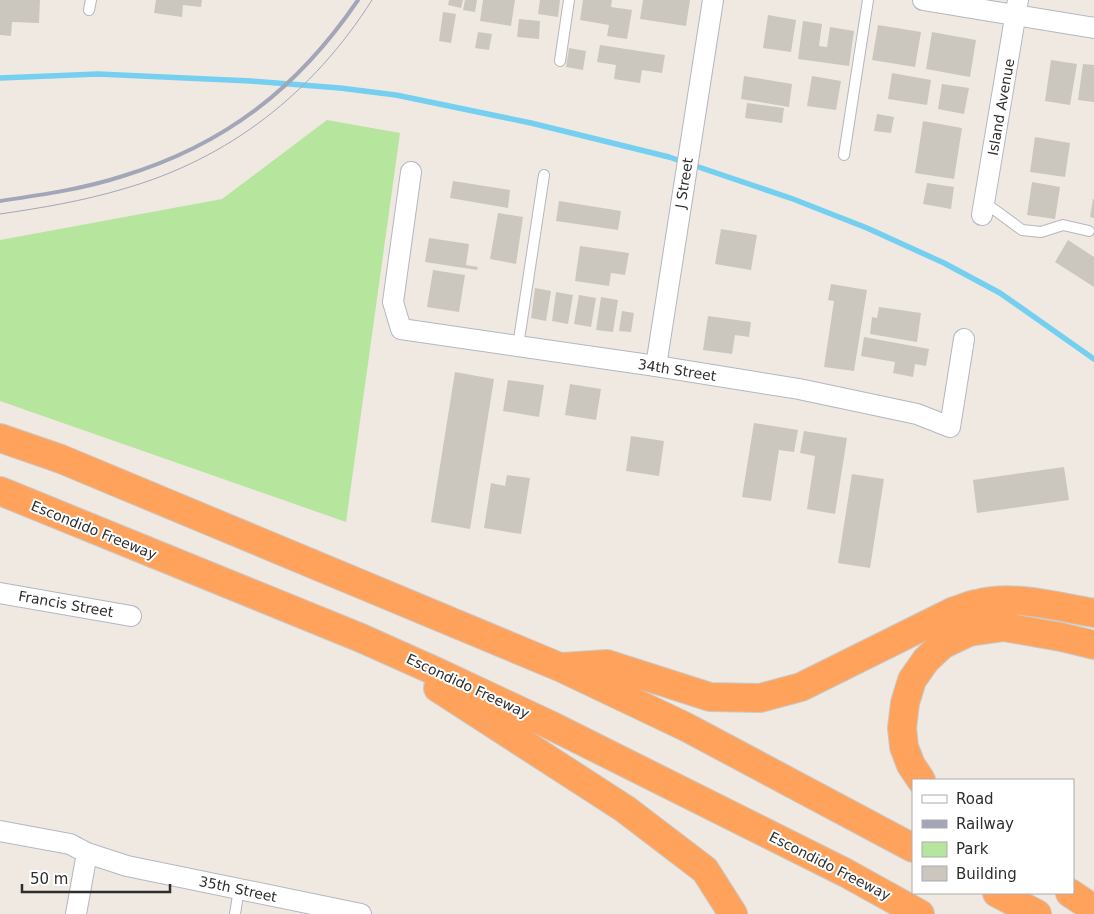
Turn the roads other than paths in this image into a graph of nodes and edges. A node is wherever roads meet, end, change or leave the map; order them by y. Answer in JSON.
{"nodes":[{"id":1,"x":570,"y":0,"type":"edge"},
{"id":2,"x":713,"y":0,"type":"edge"},
{"id":3,"x":868,"y":0,"type":"edge"},
{"id":4,"x":922,"y":0,"type":"edge"},
{"id":5,"x":1016,"y":8,"type":"edge"},
{"id":6,"x":1094,"y":28,"type":"edge"},
{"id":7,"x":560,"y":61,"type":"dead end"},
{"id":8,"x":844,"y":155,"type":"dead end"},
{"id":9,"x":411,"y":172,"type":"dead end"},
{"id":10,"x":544,"y":175,"type":"dead end"},
{"id":11,"x":983,"y":208,"type":"joint"},
{"id":12,"x":1089,"y":231,"type":"dead end"},
{"id":13,"x":964,"y":339,"type":"dead end"},
{"id":14,"x":518,"y":346,"type":"junction"},
{"id":15,"x":656,"y":366,"type":"junction"},
{"id":16,"x":0,"y":438,"type":"edge"},
{"id":17,"x":0,"y":491,"type":"edge"},
{"id":18,"x":0,"y":593,"type":"edge"},
{"id":19,"x":1094,"y":613,"type":"edge"},
{"id":20,"x":132,"y":616,"type":"dead end"},
{"id":21,"x":361,"y":638,"type":"junction"},
{"id":22,"x":1094,"y":645,"type":"edge"},
{"id":23,"x":562,"y":668,"type":"junction"},
{"id":24,"x":919,"y":779,"type":"edge"},
{"id":25,"x":0,"y":831,"type":"edge"},
{"id":26,"x":912,"y":847,"type":"edge"},
{"id":27,"x":87,"y":853,"type":"junction"},
{"id":28,"x":239,"y":889,"type":"junction"},
{"id":29,"x":999,"y":894,"type":"edge"},
{"id":30,"x":1072,"y":894,"type":"edge"},
{"id":31,"x":1094,"y":909,"type":"edge"},
{"id":32,"x":1036,"y":913,"type":"edge"},
{"id":33,"x":76,"y":914,"type":"edge"},
{"id":34,"x":235,"y":914,"type":"edge"},
{"id":35,"x":361,"y":914,"type":"edge"},
{"id":36,"x":733,"y":914,"type":"edge"},
{"id":37,"x":920,"y":914,"type":"edge"}],
"edges":[{"from":1,"to":7,"type":"lane"},
{"from":2,"to":15,"type":"street","name":"J Street"},
{"from":3,"to":8,"type":"lane"},
{"from":4,"to":5,"type":"street"},
{"from":5,"to":6,"type":"street"},
{"from":5,"to":11,"type":"street","name":"Island Avenue"},
{"from":9,"to":14,"type":"street","name":"34th Street"},
{"from":10,"to":14,"type":"lane"},
{"from":11,"to":12,"type":"lane"},
{"from":13,"to":15,"type":"street","name":"34th Street"},
{"from":14,"to":15,"type":"street","name":"34th Street"},
{"from":16,"to":23,"type":"highway"},
{"from":17,"to":21,"type":"highway","name":"Escondido Freeway"},
{"from":18,"to":20,"type":"street","name":"Francis Street"},
{"from":19,"to":23,"type":"highway"},
{"from":21,"to":36,"type":"highway"},
{"from":21,"to":37,"type":"highway","name":"Escondido Freeway"},
{"from":22,"to":24,"type":"highway"},
{"from":23,"to":26,"type":"highway"},
{"from":25,"to":27,"type":"street","name":"35th Street"},
{"from":27,"to":28,"type":"street","name":"35th Street"},
{"from":27,"to":33,"type":"street"},
{"from":28,"to":34,"type":"lane"},
{"from":28,"to":35,"type":"street","name":"35th Street"},
{"from":29,"to":32,"type":"highway"},
{"from":30,"to":31,"type":"highway"}]}
